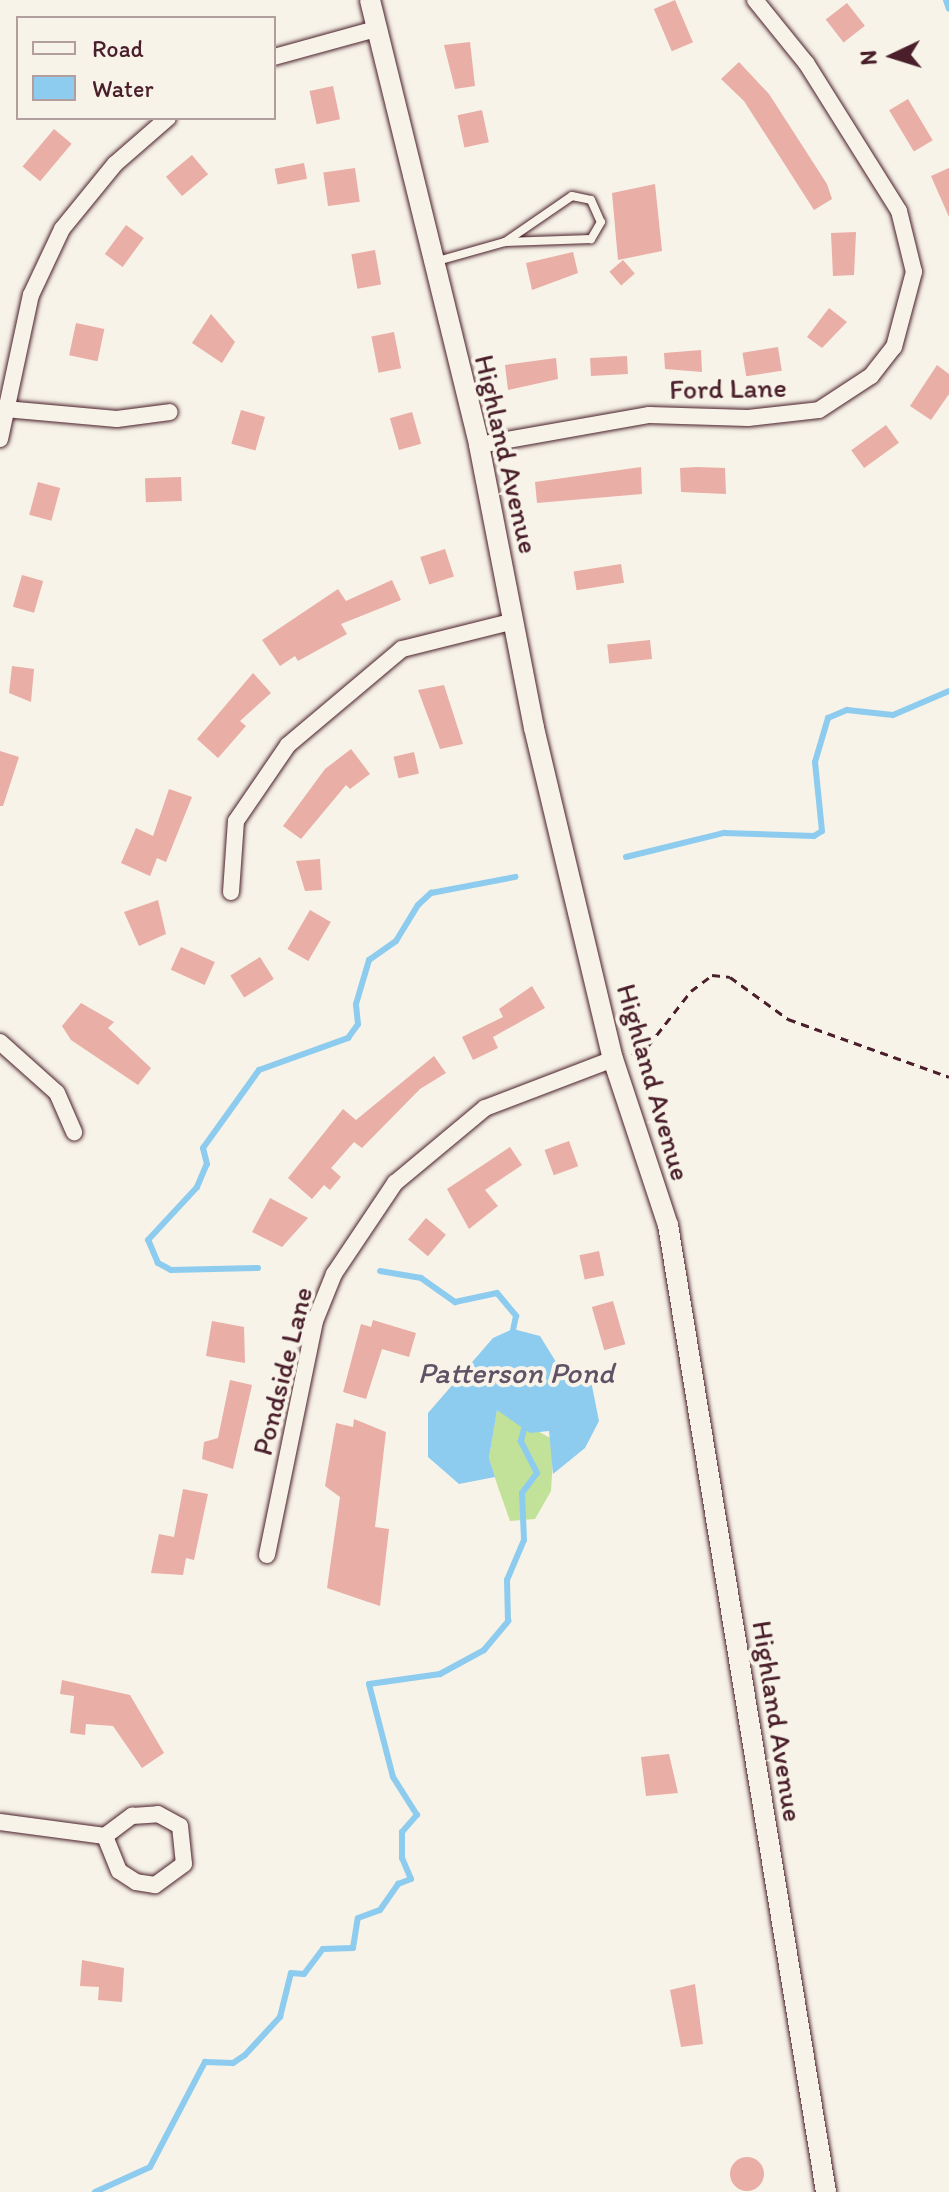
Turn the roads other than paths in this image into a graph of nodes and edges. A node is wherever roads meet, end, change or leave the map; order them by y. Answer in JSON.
{"nodes":[{"id":1,"x":370,"y":0,"type":"edge"},
{"id":2,"x":755,"y":0,"type":"edge"},
{"id":3,"x":376,"y":29,"type":"junction"},
{"id":4,"x":276,"y":56,"type":"edge"},
{"id":5,"x":166,"y":120,"type":"edge"},
{"id":6,"x":505,"y":242,"type":"junction"},
{"id":7,"x":433,"y":262,"type":"junction"},
{"id":8,"x":5,"y":409,"type":"junction"},
{"id":9,"x":170,"y":412,"type":"dead end"},
{"id":10,"x":0,"y":439,"type":"edge"},
{"id":11,"x":479,"y":445,"type":"junction"},
{"id":12,"x":514,"y":621,"type":"junction"},
{"id":13,"x":231,"y":892,"type":"dead end"},
{"id":14,"x":0,"y":1042,"type":"edge"},
{"id":15,"x":613,"y":1059,"type":"junction"},
{"id":16,"x":74,"y":1132,"type":"dead end"},
{"id":17,"x":267,"y":1555,"type":"dead end"},
{"id":18,"x":0,"y":1822,"type":"edge"},
{"id":19,"x":105,"y":1836,"type":"junction"},
{"id":20,"x":826,"y":2192,"type":"edge"}],
"edges":[{"from":1,"to":3,"type":"street","name":"Highland Avenue"},
{"from":2,"to":11,"type":"street","name":"Ford Lane"},
{"from":3,"to":4,"type":"street"},
{"from":3,"to":7,"type":"street","name":"Highland Avenue"},
{"from":5,"to":8,"type":"street"},
{"from":6,"to":6,"type":"lane"},
{"from":6,"to":7,"type":"lane"},
{"from":7,"to":11,"type":"street","name":"Highland Avenue"},
{"from":8,"to":9,"type":"street"},
{"from":8,"to":10,"type":"street"},
{"from":11,"to":12,"type":"street","name":"Highland Avenue"},
{"from":12,"to":13,"type":"street"},
{"from":12,"to":15,"type":"street","name":"Highland Avenue"},
{"from":14,"to":16,"type":"street"},
{"from":15,"to":17,"type":"street","name":"Pondside Lane"},
{"from":15,"to":20,"type":"street","name":"Highland Avenue"},
{"from":18,"to":19,"type":"street"},
{"from":19,"to":19,"type":"street"}]}
